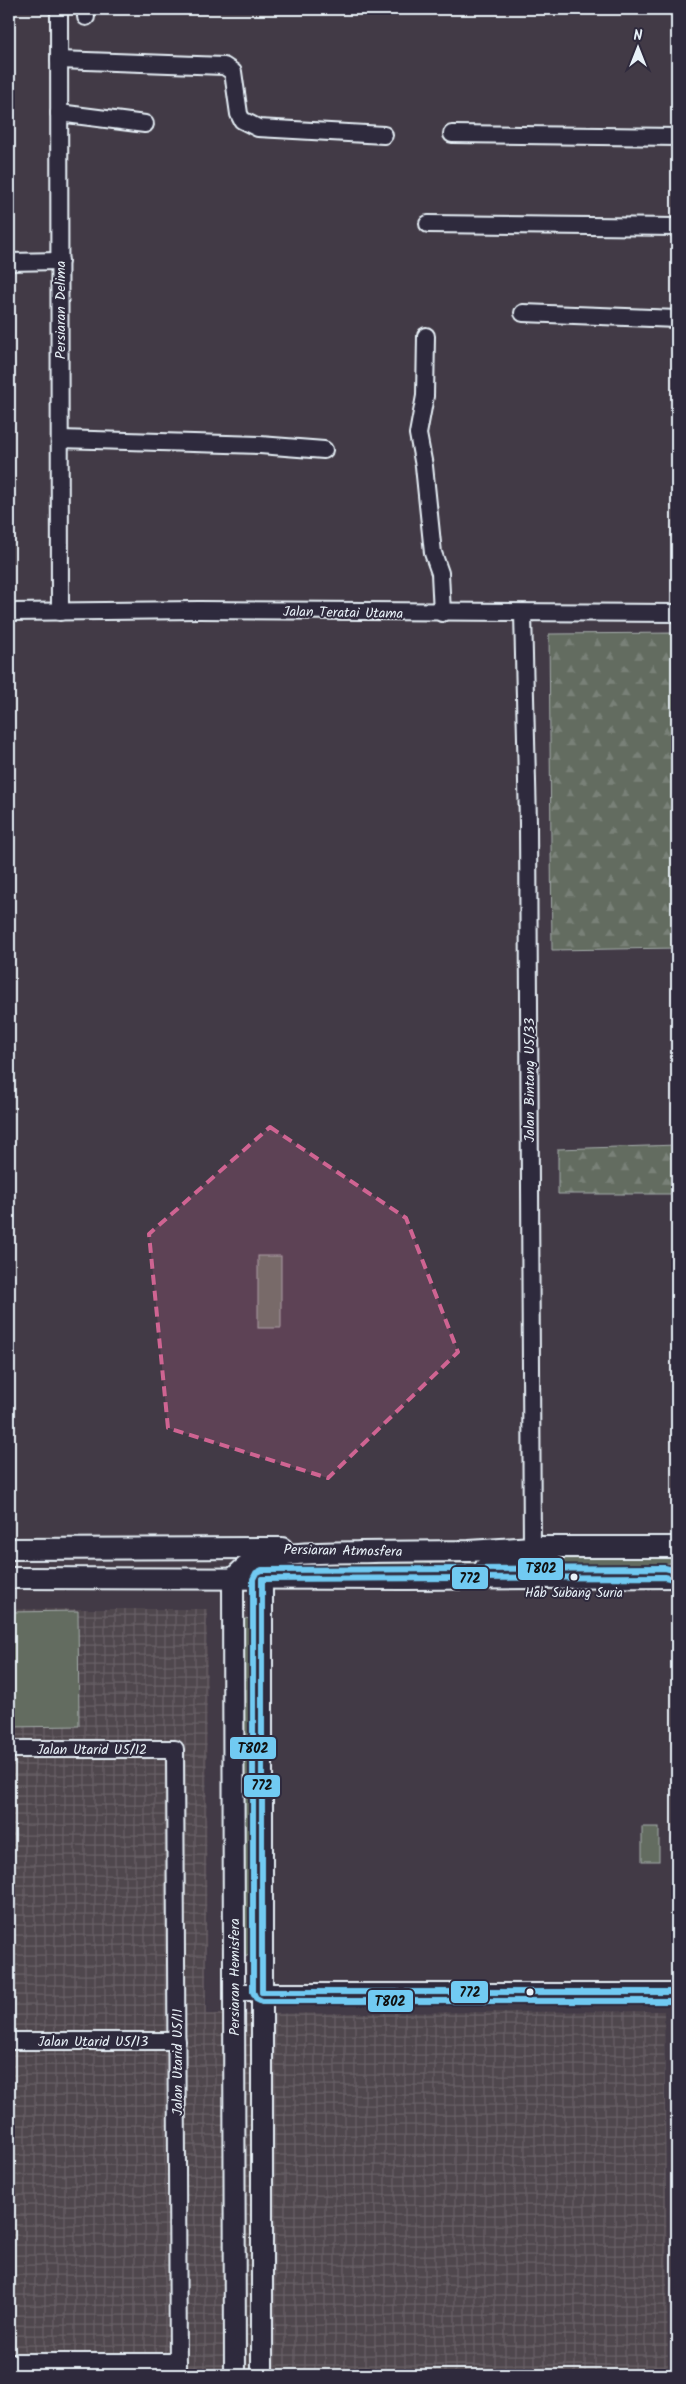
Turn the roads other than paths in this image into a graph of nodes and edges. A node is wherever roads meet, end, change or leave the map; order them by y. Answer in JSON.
{"nodes":[{"id":1,"x":59,"y":9,"type":"edge"},
{"id":2,"x":59,"y":60,"type":"junction"},
{"id":3,"x":59,"y":114,"type":"junction"},
{"id":4,"x":146,"y":124,"type":"dead end"},
{"id":5,"x":452,"y":134,"type":"dead end"},
{"id":6,"x":384,"y":135,"type":"dead end"},
{"id":7,"x":677,"y":137,"type":"edge"},
{"id":8,"x":428,"y":224,"type":"dead end"},
{"id":9,"x":677,"y":227,"type":"edge"},
{"id":10,"x":60,"y":261,"type":"junction"},
{"id":11,"x":9,"y":262,"type":"edge"},
{"id":12,"x":523,"y":313,"type":"dead end"},
{"id":13,"x":677,"y":319,"type":"edge"},
{"id":14,"x":426,"y":336,"type":"dead end"},
{"id":15,"x":60,"y":439,"type":"junction"},
{"id":16,"x":324,"y":450,"type":"dead end"},
{"id":17,"x":9,"y":612,"type":"edge"},
{"id":18,"x":60,"y":612,"type":"junction"},
{"id":19,"x":442,"y":613,"type":"junction"},
{"id":20,"x":523,"y":613,"type":"junction"},
{"id":21,"x":677,"y":613,"type":"edge"},
{"id":22,"x":532,"y":1547,"type":"junction"},
{"id":23,"x":677,"y":1547,"type":"edge"},
{"id":24,"x":101,"y":1548,"type":"junction"},
{"id":25,"x":9,"y":1549,"type":"edge"},
{"id":26,"x":373,"y":1552,"type":"junction"},
{"id":27,"x":248,"y":1565,"type":"junction"},
{"id":28,"x":9,"y":1578,"type":"edge"},
{"id":29,"x":673,"y":1578,"type":"edge"},
{"id":30,"x":233,"y":1579,"type":"junction"},
{"id":31,"x":262,"y":1579,"type":"junction"},
{"id":32,"x":406,"y":1579,"type":"junction"},
{"id":33,"x":9,"y":1749,"type":"edge"},
{"id":34,"x":175,"y":1749,"type":"joint"},
{"id":35,"x":234,"y":1992,"type":"junction"},
{"id":36,"x":262,"y":1992,"type":"junction"},
{"id":37,"x":677,"y":1992,"type":"edge"},
{"id":38,"x":9,"y":2041,"type":"edge"},
{"id":39,"x":177,"y":2041,"type":"junction"},
{"id":40,"x":9,"y":2362,"type":"edge"},
{"id":41,"x":178,"y":2369,"type":"edge"},
{"id":42,"x":235,"y":2375,"type":"edge"},
{"id":43,"x":262,"y":2375,"type":"edge"}],
"edges":[{"from":1,"to":2,"type":"street","name":"Persiaran Delima"},
{"from":2,"to":3,"type":"street","name":"Persiaran Delima"},
{"from":2,"to":6,"type":"street"},
{"from":3,"to":4,"type":"street"},
{"from":3,"to":10,"type":"street","name":"Persiaran Delima"},
{"from":5,"to":7,"type":"street"},
{"from":8,"to":9,"type":"street"},
{"from":10,"to":11,"type":"street"},
{"from":10,"to":15,"type":"street","name":"Persiaran Delima"},
{"from":12,"to":13,"type":"street"},
{"from":14,"to":19,"type":"street"},
{"from":15,"to":16,"type":"street"},
{"from":15,"to":18,"type":"street","name":"Persiaran Delima"},
{"from":17,"to":18,"type":"street","name":"Jalan Teratai Utama"},
{"from":18,"to":19,"type":"street","name":"Jalan Teratai Utama"},
{"from":19,"to":20,"type":"street","name":"Jalan Teratai Utama"},
{"from":20,"to":21,"type":"street","name":"Jalan Teratai Utama"},
{"from":20,"to":22,"type":"street","name":"Jalan Bintang U5/33"},
{"from":22,"to":23,"type":"street","name":"Persiaran Atmosfera"},
{"from":22,"to":26,"type":"street","name":"Persiaran Atmosfera"},
{"from":22,"to":32,"type":"street"},
{"from":24,"to":25,"type":"street","name":"Persiaran Atmosfera"},
{"from":24,"to":26,"type":"street","name":"Persiaran Atmosfera"},
{"from":24,"to":27,"type":"street"},
{"from":26,"to":27,"type":"street"},
{"from":27,"to":30,"type":"street"},
{"from":27,"to":31,"type":"street"},
{"from":28,"to":30,"type":"street","name":"Persiaran Atmosfera"},
{"from":29,"to":32,"type":"street","name":"Persiaran Atmosfera"},
{"from":30,"to":31,"type":"street","name":"Persiaran Atmosfera"},
{"from":30,"to":35,"type":"street","name":"Persiaran Hemisfera"},
{"from":31,"to":32,"type":"street","name":"Persiaran Atmosfera"},
{"from":31,"to":36,"type":"street","name":"Persiaran Hemisfera"},
{"from":33,"to":34,"type":"street","name":"Jalan Utarid U5/12"},
{"from":34,"to":39,"type":"street","name":"Jalan Utarid U5/11"},
{"from":35,"to":36,"type":"street"},
{"from":35,"to":42,"type":"street","name":"Persiaran Hemisfera"},
{"from":36,"to":37,"type":"street"},
{"from":36,"to":43,"type":"street","name":"Persiaran Hemisfera"},
{"from":38,"to":39,"type":"street","name":"Jalan Utarid U5/13"},
{"from":39,"to":41,"type":"street","name":"Jalan Utarid U5/11"},
{"from":40,"to":41,"type":"street"}]}
